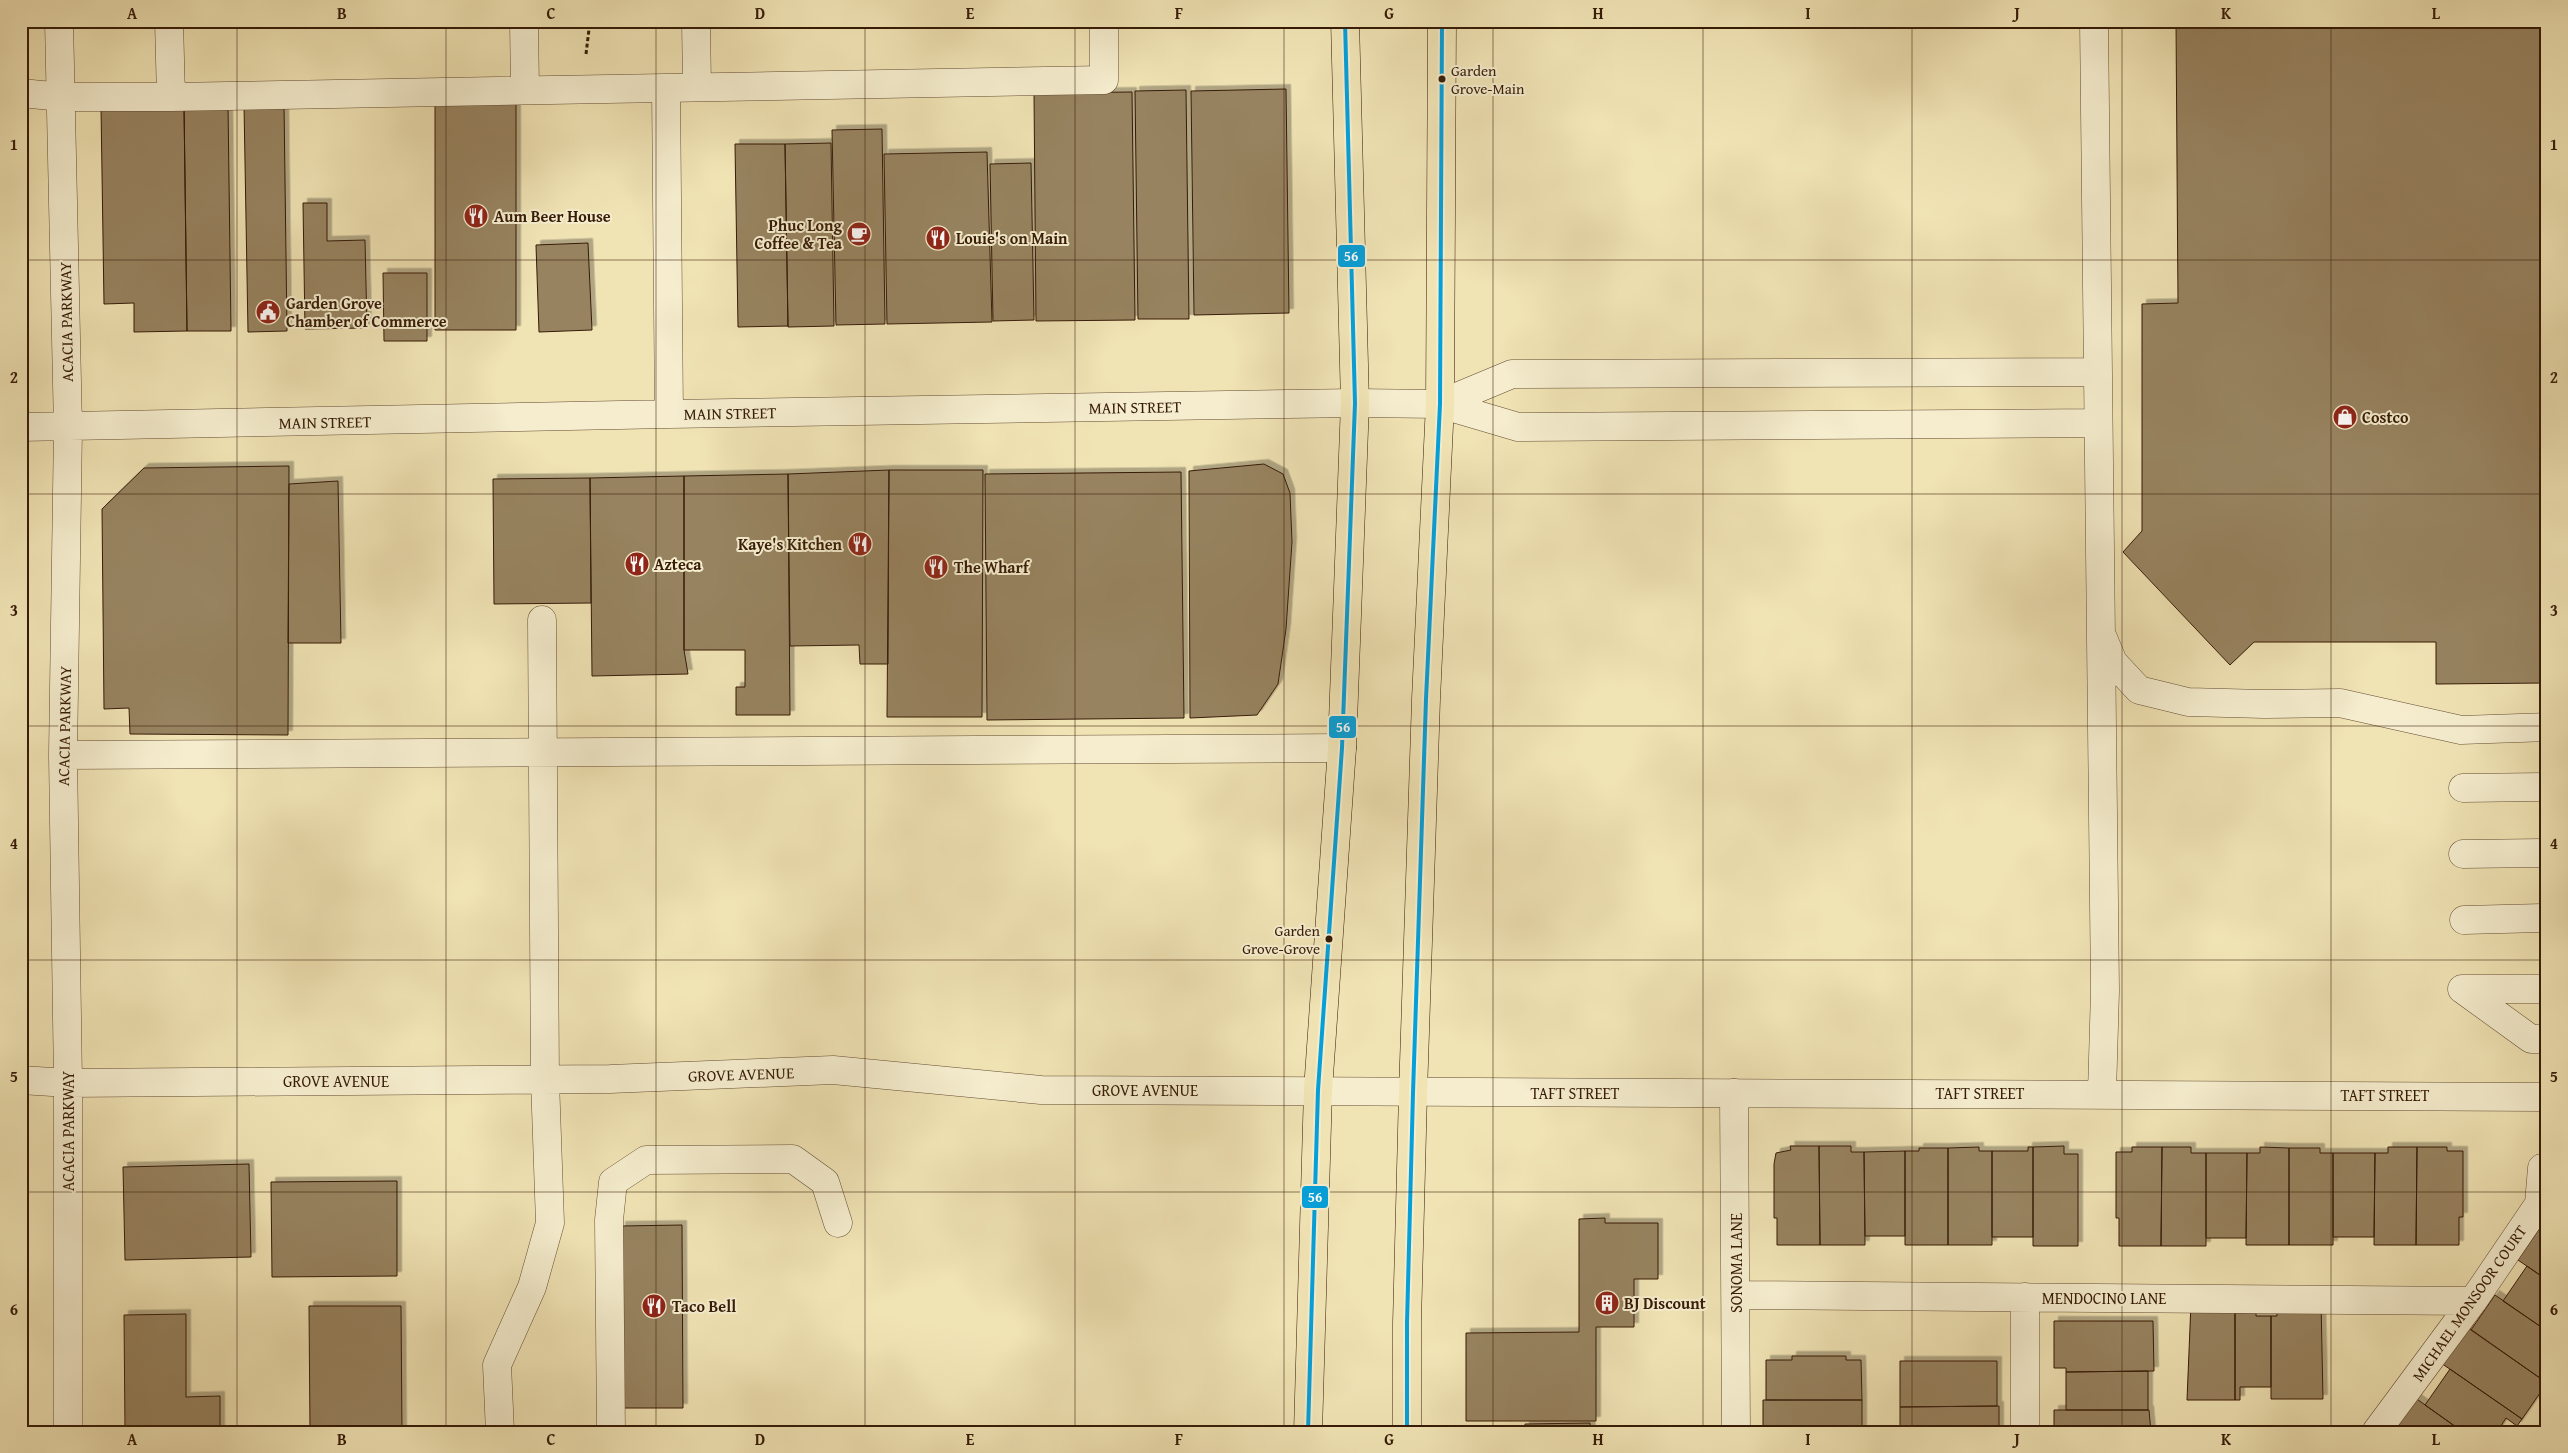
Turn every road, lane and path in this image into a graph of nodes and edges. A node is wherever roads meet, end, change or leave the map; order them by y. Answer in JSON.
{"nodes":[{"id":1,"x":59,"y":21,"type":"edge"},
{"id":2,"x":169,"y":21,"type":"edge"},
{"id":3,"x":524,"y":21,"type":"edge"},
{"id":4,"x":696,"y":21,"type":"edge"},
{"id":5,"x":1104,"y":21,"type":"edge"},
{"id":6,"x":1345,"y":21,"type":"edge"},
{"id":7,"x":1442,"y":21,"type":"edge"},
{"id":8,"x":2094,"y":21,"type":"edge"},
{"id":9,"x":697,"y":87,"type":"junction"},
{"id":10,"x":666,"y":88,"type":"junction"},
{"id":11,"x":525,"y":90,"type":"junction"},
{"id":12,"x":21,"y":92,"type":"edge"},
{"id":13,"x":171,"y":96,"type":"junction"},
{"id":14,"x":62,"y":97,"type":"junction"},
{"id":15,"x":2098,"y":372,"type":"junction"},
{"id":16,"x":1355,"y":404,"type":"junction"},
{"id":17,"x":1440,"y":404,"type":"junction"},
{"id":18,"x":669,"y":414,"type":"junction"},
{"id":19,"x":2098,"y":423,"type":"junction"},
{"id":20,"x":21,"y":427,"type":"edge"},
{"id":21,"x":68,"y":428,"type":"junction"},
{"id":22,"x":542,"y":620,"type":"dead end"},
{"id":23,"x":2101,"y":632,"type":"junction"},
{"id":24,"x":2547,"y":727,"type":"edge"},
{"id":25,"x":1342,"y":748,"type":"junction"},
{"id":26,"x":543,"y":754,"type":"junction"},
{"id":27,"x":63,"y":755,"type":"junction"},
{"id":28,"x":2547,"y":787,"type":"edge"},
{"id":29,"x":2463,"y":788,"type":"dead end"},
{"id":30,"x":2547,"y":853,"type":"edge"},
{"id":31,"x":2463,"y":854,"type":"dead end"},
{"id":32,"x":2547,"y":918,"type":"edge"},
{"id":33,"x":2464,"y":920,"type":"dead end"},
{"id":34,"x":2547,"y":989,"type":"edge"},
{"id":35,"x":2547,"y":1039,"type":"edge"},
{"id":36,"x":21,"y":1080,"type":"edge"},
{"id":37,"x":546,"y":1080,"type":"junction"},
{"id":38,"x":68,"y":1083,"type":"junction"},
{"id":39,"x":1318,"y":1090,"type":"junction"},
{"id":40,"x":1413,"y":1094,"type":"junction"},
{"id":41,"x":1734,"y":1094,"type":"junction"},
{"id":42,"x":2102,"y":1094,"type":"junction"},
{"id":43,"x":2547,"y":1096,"type":"edge"},
{"id":44,"x":2542,"y":1168,"type":"dead end"},
{"id":45,"x":838,"y":1223,"type":"dead end"},
{"id":46,"x":1736,"y":1295,"type":"junction"},
{"id":47,"x":2025,"y":1298,"type":"junction"},
{"id":48,"x":2473,"y":1300,"type":"junction"},
{"id":49,"x":68,"y":1432,"type":"edge"},
{"id":50,"x":500,"y":1432,"type":"edge"},
{"id":51,"x":612,"y":1432,"type":"edge"},
{"id":52,"x":1308,"y":1432,"type":"edge"},
{"id":53,"x":1407,"y":1432,"type":"edge"},
{"id":54,"x":1736,"y":1432,"type":"edge"},
{"id":55,"x":2025,"y":1432,"type":"edge"},
{"id":56,"x":2376,"y":1432,"type":"edge"}],
"edges":[{"from":1,"to":14,"type":"street","name":"ACACIA PARKWAY"},
{"from":2,"to":13,"type":"street"},
{"from":3,"to":11,"type":"street"},
{"from":4,"to":9,"type":"street"},
{"from":5,"to":9,"type":"street"},
{"from":6,"to":16,"type":"main road"},
{"from":7,"to":17,"type":"main road"},
{"from":8,"to":15,"type":"street"},
{"from":9,"to":10,"type":"street"},
{"from":10,"to":11,"type":"street"},
{"from":10,"to":18,"type":"street"},
{"from":11,"to":13,"type":"street"},
{"from":12,"to":14,"type":"street"},
{"from":13,"to":14,"type":"street"},
{"from":14,"to":21,"type":"street","name":"ACACIA PARKWAY"},
{"from":15,"to":17,"type":"street"},
{"from":15,"to":19,"type":"street"},
{"from":16,"to":17,"type":"street","name":"MAIN STREET"},
{"from":16,"to":18,"type":"street","name":"MAIN STREET"},
{"from":16,"to":25,"type":"main road"},
{"from":17,"to":19,"type":"street"},
{"from":17,"to":40,"type":"main road"},
{"from":18,"to":21,"type":"street","name":"MAIN STREET"},
{"from":19,"to":23,"type":"street"},
{"from":20,"to":21,"type":"street","name":"MAIN STREET"},
{"from":21,"to":27,"type":"street","name":"ACACIA PARKWAY"},
{"from":22,"to":26,"type":"street"},
{"from":23,"to":24,"type":"street"},
{"from":23,"to":42,"type":"street"},
{"from":25,"to":26,"type":"street"},
{"from":25,"to":39,"type":"main road"},
{"from":26,"to":27,"type":"street"},
{"from":26,"to":37,"type":"street"},
{"from":27,"to":38,"type":"street","name":"ACACIA PARKWAY"},
{"from":28,"to":29,"type":"street"},
{"from":30,"to":31,"type":"street"},
{"from":32,"to":33,"type":"street"},
{"from":34,"to":35,"type":"street"},
{"from":36,"to":38,"type":"street","name":"GROVE AVENUE"},
{"from":37,"to":38,"type":"street","name":"GROVE AVENUE"},
{"from":37,"to":39,"type":"street","name":"GROVE AVENUE"},
{"from":37,"to":50,"type":"street"},
{"from":38,"to":49,"type":"street","name":"ACACIA PARKWAY"},
{"from":39,"to":40,"type":"street","name":"GROVE AVENUE"},
{"from":39,"to":52,"type":"main road"},
{"from":40,"to":41,"type":"street","name":"TAFT STREET"},
{"from":40,"to":53,"type":"main road"},
{"from":41,"to":42,"type":"street","name":"TAFT STREET"},
{"from":41,"to":46,"type":"street","name":"SONOMA LANE"},
{"from":42,"to":43,"type":"street","name":"TAFT STREET"},
{"from":44,"to":48,"type":"street","name":"MICHAEL MONSOOR COURT"},
{"from":45,"to":51,"type":"street"},
{"from":46,"to":47,"type":"street","name":"MENDOCINO LANE"},
{"from":46,"to":54,"type":"street","name":"SONOMA LANE"},
{"from":47,"to":48,"type":"street","name":"MENDOCINO LANE"},
{"from":47,"to":55,"type":"street"},
{"from":48,"to":56,"type":"street","name":"MICHAEL MONSOOR COURT"}]}
